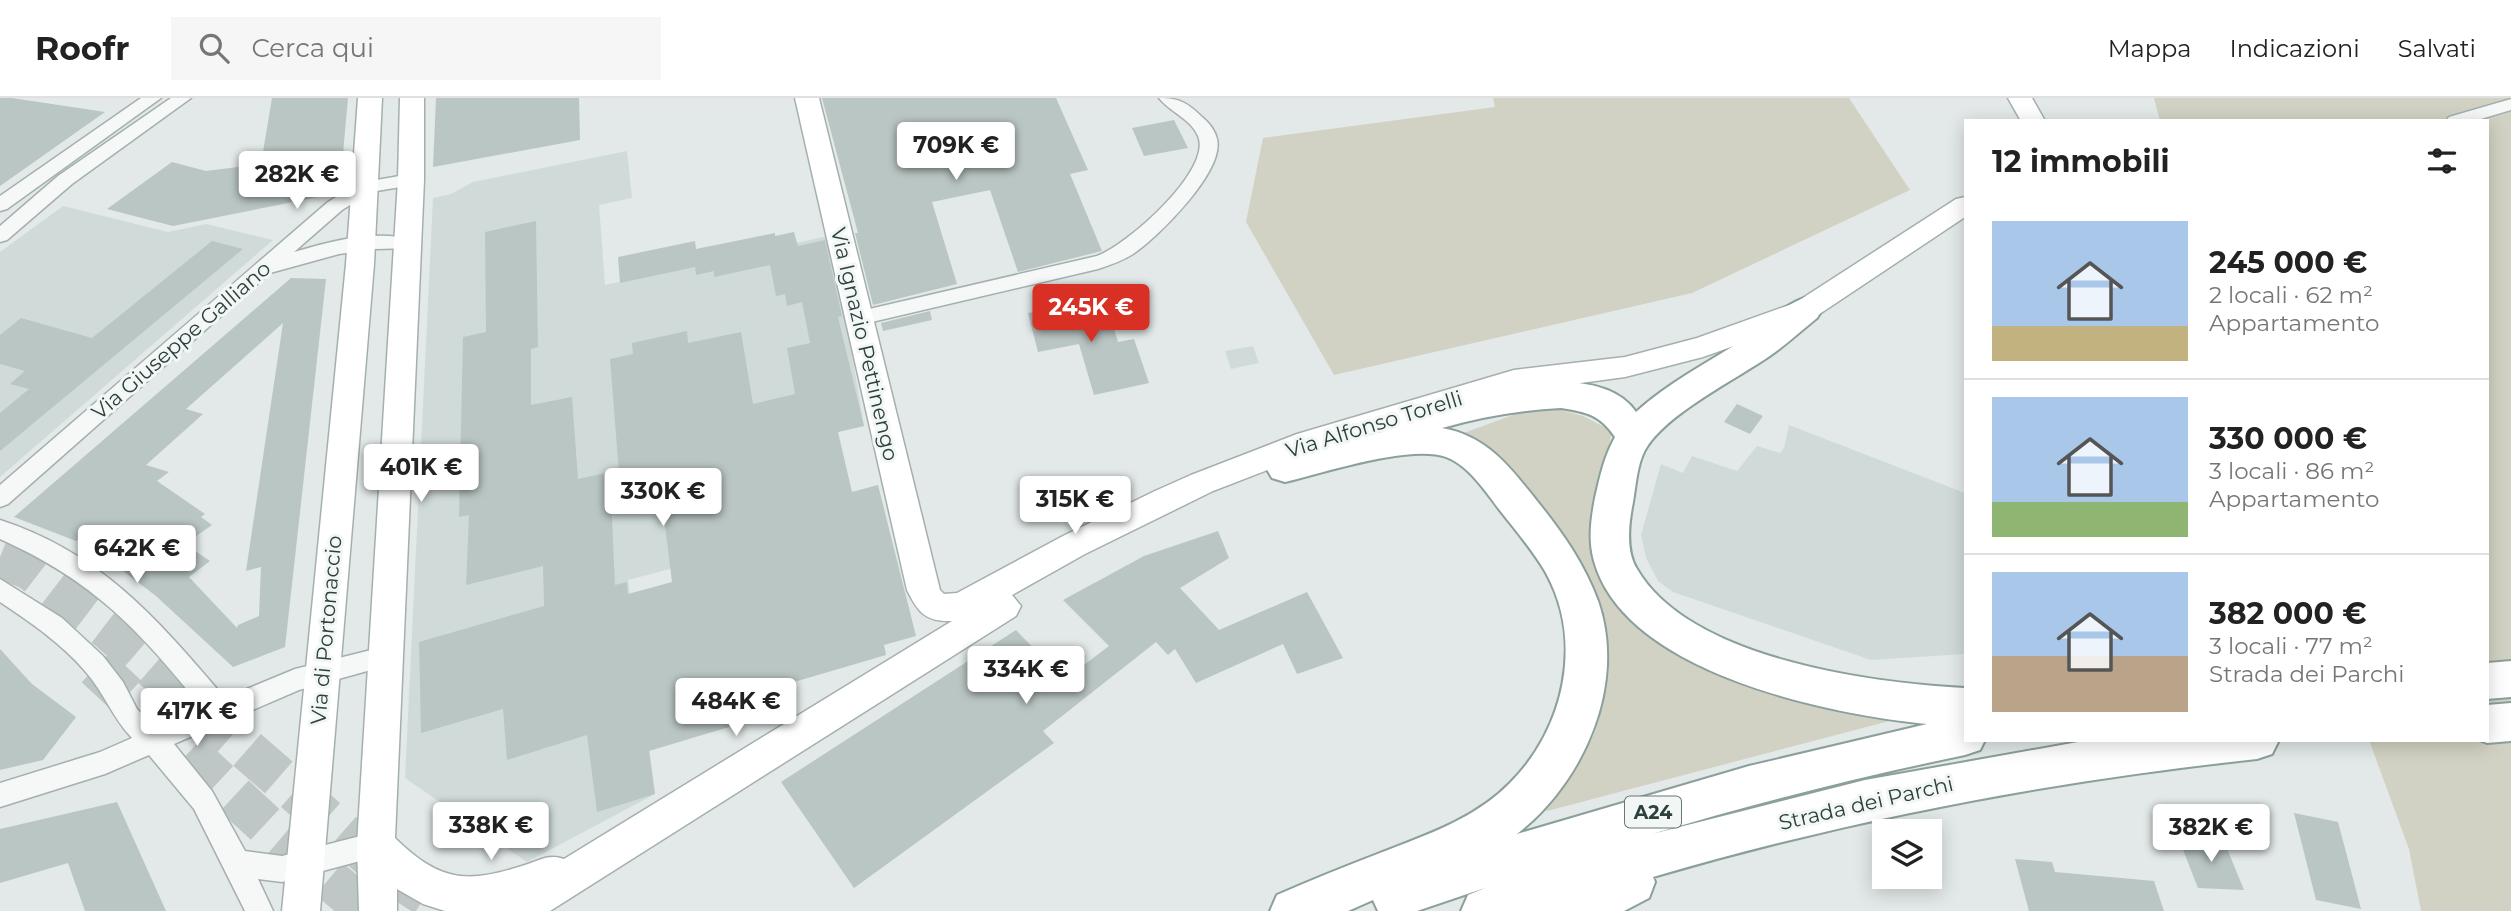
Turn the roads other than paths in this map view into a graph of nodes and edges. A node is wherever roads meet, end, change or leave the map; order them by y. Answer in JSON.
{"nodes":[{"id":1,"x":152,"y":98,"type":"edge"},
{"id":2,"x":182,"y":98,"type":"edge"},
{"id":3,"x":370,"y":98,"type":"edge"},
{"id":4,"x":412,"y":98,"type":"edge"},
{"id":5,"x":807,"y":98,"type":"edge"},
{"id":6,"x":1168,"y":98,"type":"edge"},
{"id":7,"x":2021,"y":98,"type":"edge"},
{"id":8,"x":2511,"y":104,"type":"edge"},
{"id":9,"x":2033,"y":119,"type":"edge"},
{"id":10,"x":2462,"y":119,"type":"edge"},
{"id":11,"x":411,"y":180,"type":"junction"},
{"id":12,"x":366,"y":187,"type":"junction"},
{"id":13,"x":0,"y":205,"type":"edge"},
{"id":14,"x":1964,"y":206,"type":"edge"},
{"id":15,"x":0,"y":236,"type":"edge"},
{"id":16,"x":407,"y":244,"type":"junction"},
{"id":17,"x":362,"y":246,"type":"junction"},
{"id":18,"x":257,"y":275,"type":"junction"},
{"id":19,"x":1805,"y":310,"type":"junction"},
{"id":20,"x":859,"y":318,"type":"junction"},
{"id":21,"x":1634,"y":437,"type":"junction"},
{"id":22,"x":1285,"y":468,"type":"junction"},
{"id":23,"x":0,"y":498,"type":"edge"},
{"id":24,"x":0,"y":529,"type":"edge"},
{"id":25,"x":0,"y":589,"type":"edge"},
{"id":26,"x":924,"y":590,"type":"junction"},
{"id":27,"x":387,"y":656,"type":"junction"},
{"id":28,"x":899,"y":671,"type":"junction"},
{"id":29,"x":321,"y":672,"type":"junction"},
{"id":30,"x":2511,"y":679,"type":"edge"},
{"id":31,"x":2489,"y":681,"type":"edge"},
{"id":32,"x":1964,"y":707,"type":"edge"},
{"id":33,"x":220,"y":711,"type":"junction"},
{"id":34,"x":2511,"y":722,"type":"edge"},
{"id":35,"x":2489,"y":724,"type":"edge"},
{"id":36,"x":1964,"y":736,"type":"edge"},
{"id":37,"x":153,"y":742,"type":"junction"},
{"id":38,"x":2240,"y":742,"type":"edge"},
{"id":39,"x":0,"y":795,"type":"edge"},
{"id":40,"x":376,"y":845,"type":"junction"},
{"id":41,"x":1680,"y":849,"type":"junction"},
{"id":42,"x":604,"y":854,"type":"junction"},
{"id":43,"x":236,"y":863,"type":"junction"},
{"id":44,"x":306,"y":863,"type":"junction"},
{"id":45,"x":259,"y":911,"type":"edge"},
{"id":46,"x":301,"y":911,"type":"edge"},
{"id":47,"x":378,"y":911,"type":"edge"},
{"id":48,"x":515,"y":911,"type":"edge"},
{"id":49,"x":541,"y":911,"type":"edge"},
{"id":50,"x":1294,"y":911,"type":"edge"},
{"id":51,"x":1348,"y":911,"type":"edge"},
{"id":52,"x":1485,"y":911,"type":"edge"},
{"id":53,"x":1576,"y":911,"type":"edge"}],
"edges":[{"from":1,"to":13,"type":"street"},
{"from":2,"to":15,"type":"street"},
{"from":3,"to":12,"type":"main road","name":"Via di Portonaccio"},
{"from":4,"to":11,"type":"main road"},
{"from":5,"to":20,"type":"main road","name":"Via Ignazio Pettinengo"},
{"from":6,"to":20,"type":"street"},
{"from":7,"to":9,"type":"main road"},
{"from":8,"to":10,"type":"street"},
{"from":11,"to":12,"type":"street"},
{"from":11,"to":16,"type":"main road"},
{"from":12,"to":17,"type":"main road","name":"Via di Portonaccio"},
{"from":12,"to":18,"type":"street","name":"Via Giuseppe Galliano"},
{"from":14,"to":19,"type":"main road","name":"Via Alfonso Torelli"},
{"from":16,"to":17,"type":"street"},
{"from":16,"to":27,"type":"main road"},
{"from":17,"to":18,"type":"street"},
{"from":17,"to":29,"type":"main road","name":"Via di Portonaccio"},
{"from":18,"to":23,"type":"street","name":"Via Giuseppe Galliano"},
{"from":19,"to":21,"type":"highway"},
{"from":19,"to":26,"type":"main road","name":"Via Alfonso Torelli"},
{"from":20,"to":26,"type":"main road","name":"Via Ignazio Pettinengo"},
{"from":21,"to":22,"type":"highway"},
{"from":21,"to":32,"type":"highway"},
{"from":22,"to":28,"type":"main road","name":"Via Alfonso Torelli"},
{"from":22,"to":50,"type":"highway"},
{"from":24,"to":33,"type":"street"},
{"from":25,"to":37,"type":"street"},
{"from":26,"to":28,"type":"main road","name":"Via Ignazio Pettinengo"},
{"from":27,"to":29,"type":"street"},
{"from":27,"to":40,"type":"main road"},
{"from":28,"to":42,"type":"main road","name":"Via Alfonso Torelli"},
{"from":29,"to":33,"type":"street"},
{"from":29,"to":44,"type":"main road","name":"Via di Portonaccio"},
{"from":30,"to":31,"type":"highway"},
{"from":33,"to":37,"type":"street"},
{"from":34,"to":35,"type":"highway"},
{"from":36,"to":51,"type":"highway","name":"Strada dei Parchi","number":"A24"},
{"from":37,"to":39,"type":"street"},
{"from":37,"to":43,"type":"street"},
{"from":38,"to":41,"type":"highway","name":"Strada dei Parchi","number":"A24"},
{"from":40,"to":42,"type":"main road"},
{"from":40,"to":44,"type":"street"},
{"from":40,"to":47,"type":"main road"},
{"from":41,"to":52,"type":"highway","name":"Strada dei Parchi","number":"A24"},
{"from":41,"to":53,"type":"highway"},
{"from":42,"to":48,"type":"main road","name":"Via Alfonso Torelli"},
{"from":42,"to":49,"type":"main road"},
{"from":43,"to":44,"type":"street"},
{"from":43,"to":45,"type":"street"},
{"from":44,"to":46,"type":"main road","name":"Via di Portonaccio"}]}
